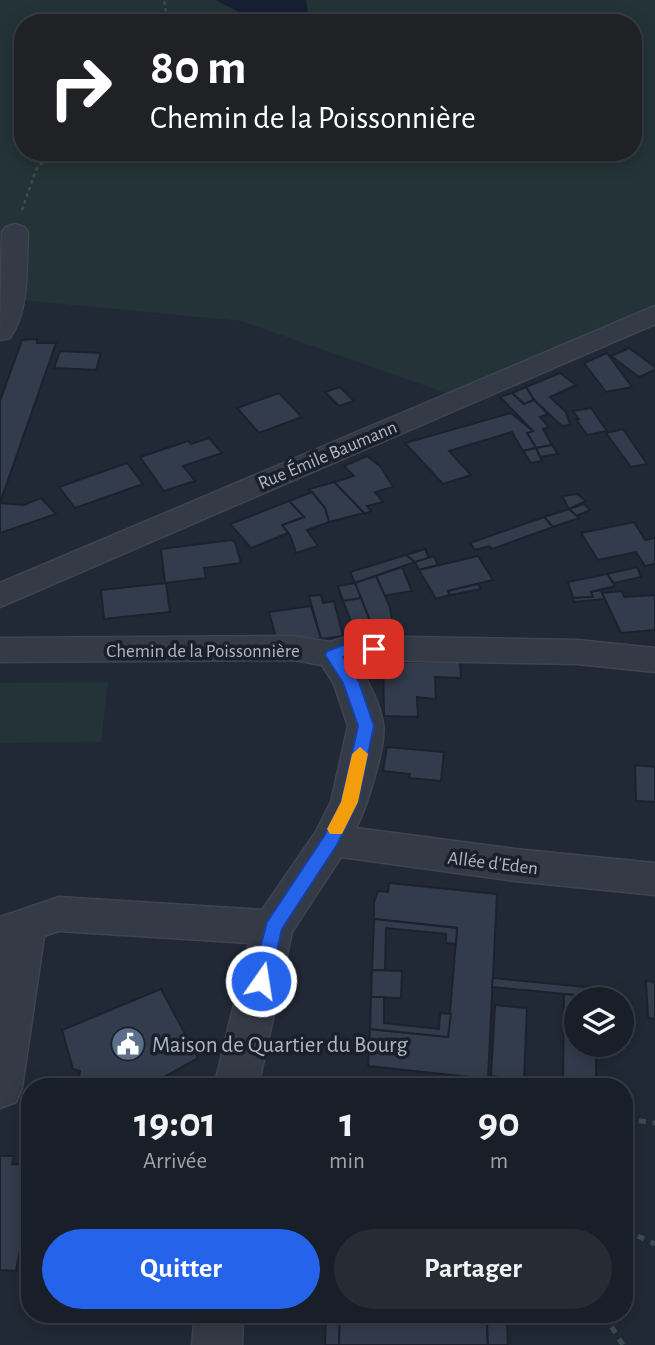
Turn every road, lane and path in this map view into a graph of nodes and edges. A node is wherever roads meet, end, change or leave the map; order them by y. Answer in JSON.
{"nodes":[{"id":1,"x":44,"y":161,"type":"edge"},
{"id":2,"x":15,"y":232,"type":"joint"},
{"id":3,"x":655,"y":314,"type":"edge"},
{"id":4,"x":0,"y":332,"type":"edge"},
{"id":5,"x":0,"y":596,"type":"edge"},
{"id":6,"x":0,"y":650,"type":"edge"},
{"id":7,"x":333,"y":655,"type":"junction"},
{"id":8,"x":655,"y":660,"type":"edge"},
{"id":9,"x":331,"y":840,"type":"junction"},
{"id":10,"x":655,"y":879,"type":"edge"},
{"id":11,"x":273,"y":928,"type":"junction"},
{"id":12,"x":12,"y":930,"type":"edge"},
{"id":13,"x":238,"y":1078,"type":"edge"},
{"id":14,"x":0,"y":1088,"type":"edge"},
{"id":15,"x":633,"y":1120,"type":"edge"},
{"id":16,"x":655,"y":1123,"type":"edge"},
{"id":17,"x":633,"y":1234,"type":"edge"},
{"id":18,"x":655,"y":1244,"type":"edge"},
{"id":19,"x":218,"y":1323,"type":"edge"},
{"id":20,"x":609,"y":1323,"type":"edge"},
{"id":21,"x":217,"y":1345,"type":"edge"},
{"id":22,"x":623,"y":1345,"type":"edge"}],
"edges":[{"from":1,"to":2,"type":"path"},
{"from":2,"to":4,"type":"street"},
{"from":3,"to":5,"type":"street","name":"Rue Émile Baumann"},
{"from":6,"to":7,"type":"street","name":"Chemin de la Poissonnière"},
{"from":7,"to":8,"type":"street","name":"Chemin de la Poissonnière"},
{"from":7,"to":9,"type":"street"},
{"from":9,"to":10,"type":"street","name":"Allée d'Eden"},
{"from":9,"to":11,"type":"street"},
{"from":11,"to":12,"type":"street"},
{"from":11,"to":13,"type":"street"},
{"from":12,"to":14,"type":"street"},
{"from":15,"to":16,"type":"path"},
{"from":17,"to":18,"type":"path"},
{"from":19,"to":21,"type":"street"},
{"from":20,"to":22,"type":"path"}]}
